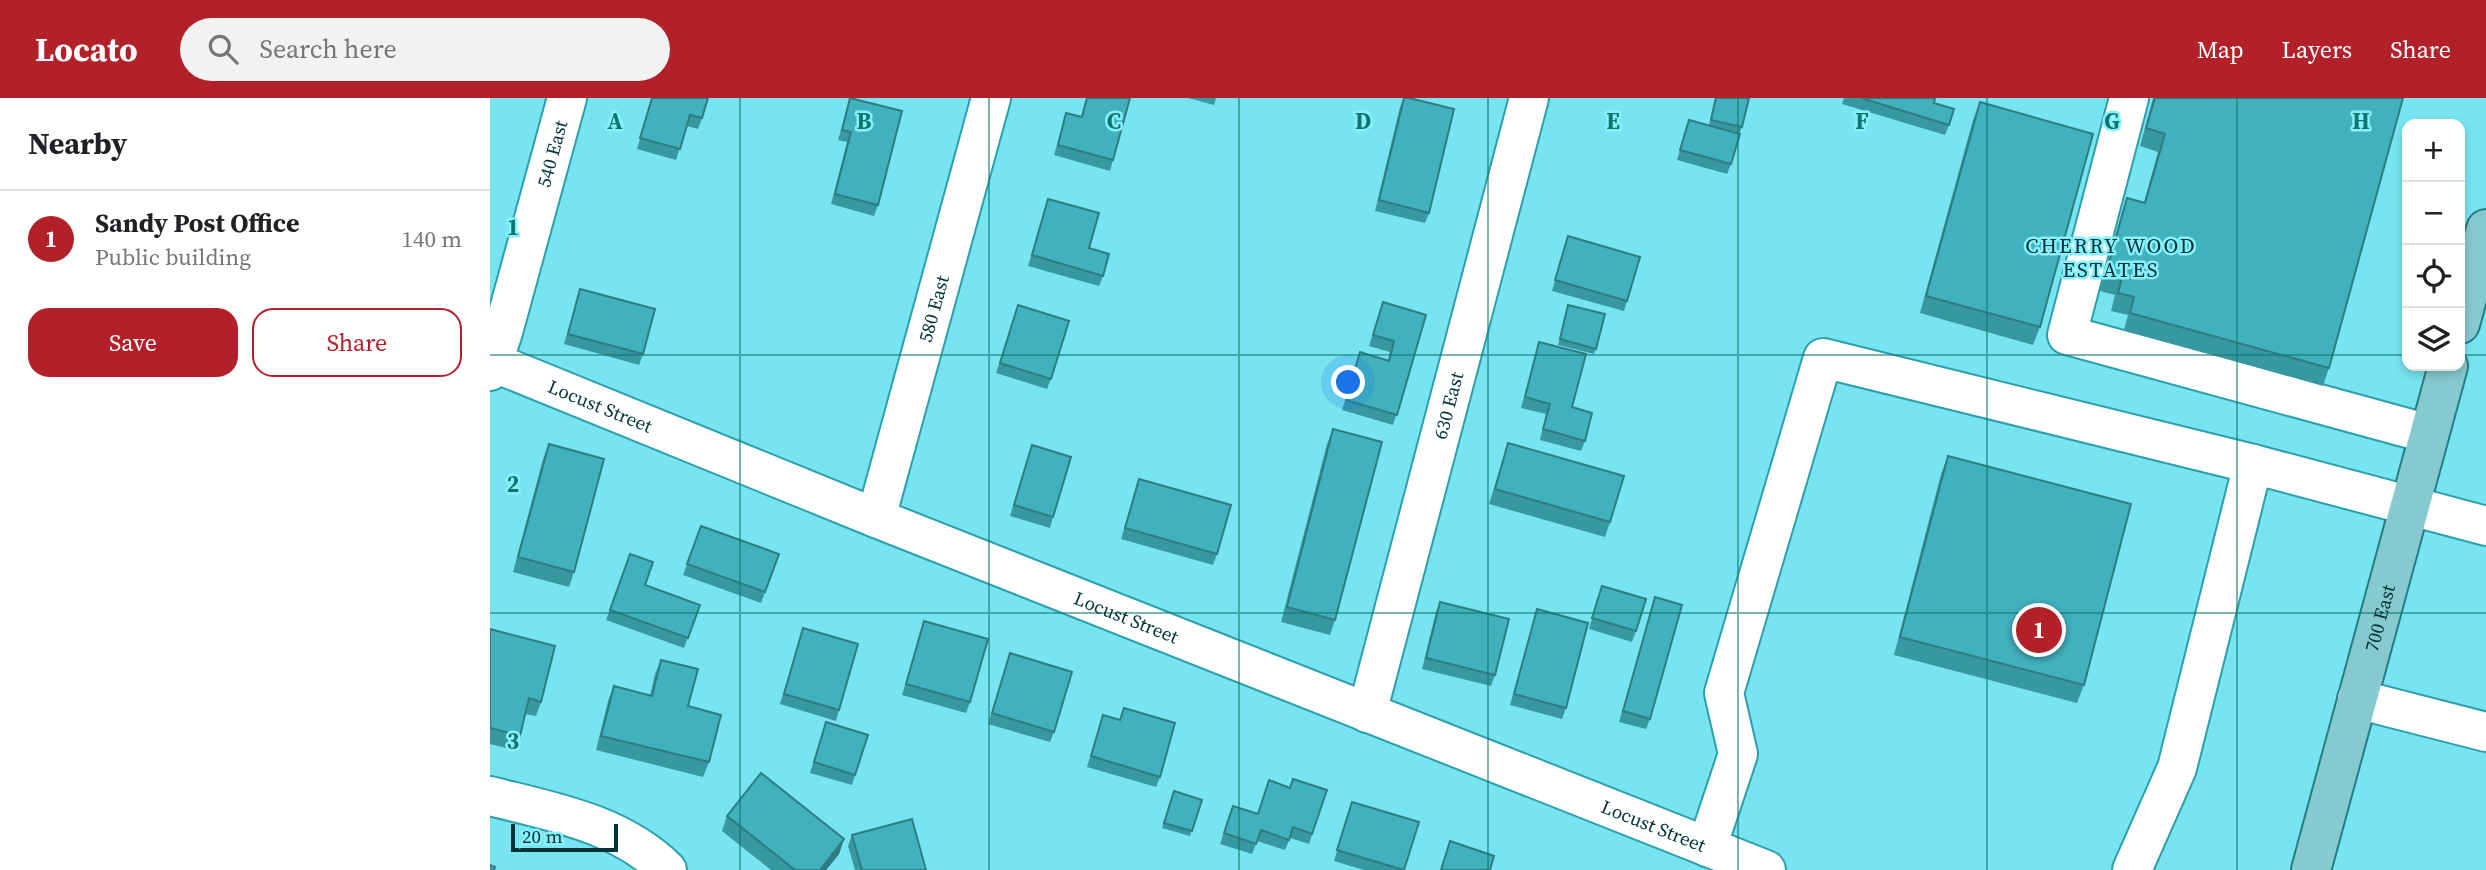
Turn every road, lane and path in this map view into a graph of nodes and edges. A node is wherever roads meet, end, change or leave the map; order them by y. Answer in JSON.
{"nodes":[{"id":1,"x":567,"y":98,"type":"edge"},
{"id":2,"x":991,"y":98,"type":"edge"},
{"id":3,"x":1528,"y":98,"type":"edge"},
{"id":4,"x":2129,"y":98,"type":"edge"},
{"id":5,"x":2486,"y":229,"type":"edge"},
{"id":6,"x":2471,"y":309,"type":"edge"},
{"id":7,"x":491,"y":365,"type":"edge"},
{"id":8,"x":2447,"y":371,"type":"edge"},
{"id":9,"x":2429,"y":434,"type":"junction"},
{"id":10,"x":2253,"y":464,"type":"junction"},
{"id":11,"x":2410,"y":505,"type":"junction"},
{"id":12,"x":876,"y":518,"type":"junction"},
{"id":13,"x":2486,"y":526,"type":"edge"},
{"id":14,"x":2357,"y":699,"type":"junction"},
{"id":15,"x":1367,"y":713,"type":"junction"},
{"id":16,"x":2486,"y":732,"type":"edge"},
{"id":17,"x":490,"y":796,"type":"edge"},
{"id":18,"x":1707,"y":847,"type":"junction"},
{"id":19,"x":667,"y":870,"type":"edge"},
{"id":20,"x":1766,"y":870,"type":"edge"},
{"id":21,"x":2132,"y":870,"type":"edge"},
{"id":22,"x":2311,"y":870,"type":"edge"}],
"edges":[{"from":1,"to":7,"type":"street","name":"540 East"},
{"from":2,"to":12,"type":"street","name":"580 East"},
{"from":3,"to":15,"type":"street","name":"630 East"},
{"from":4,"to":9,"type":"street"},
{"from":5,"to":6,"type":"main road"},
{"from":7,"to":12,"type":"street","name":"Locust Street"},
{"from":8,"to":9,"type":"main road","name":"700 East"},
{"from":9,"to":11,"type":"main road","name":"700 East"},
{"from":10,"to":11,"type":"street"},
{"from":10,"to":18,"type":"street"},
{"from":10,"to":21,"type":"street"},
{"from":11,"to":13,"type":"street"},
{"from":11,"to":14,"type":"main road","name":"700 East"},
{"from":12,"to":15,"type":"street","name":"Locust Street"},
{"from":14,"to":16,"type":"street"},
{"from":14,"to":22,"type":"main road","name":"700 East"},
{"from":15,"to":18,"type":"street","name":"Locust Street"},
{"from":17,"to":19,"type":"street"},
{"from":18,"to":20,"type":"street","name":"Locust Street"}]}
